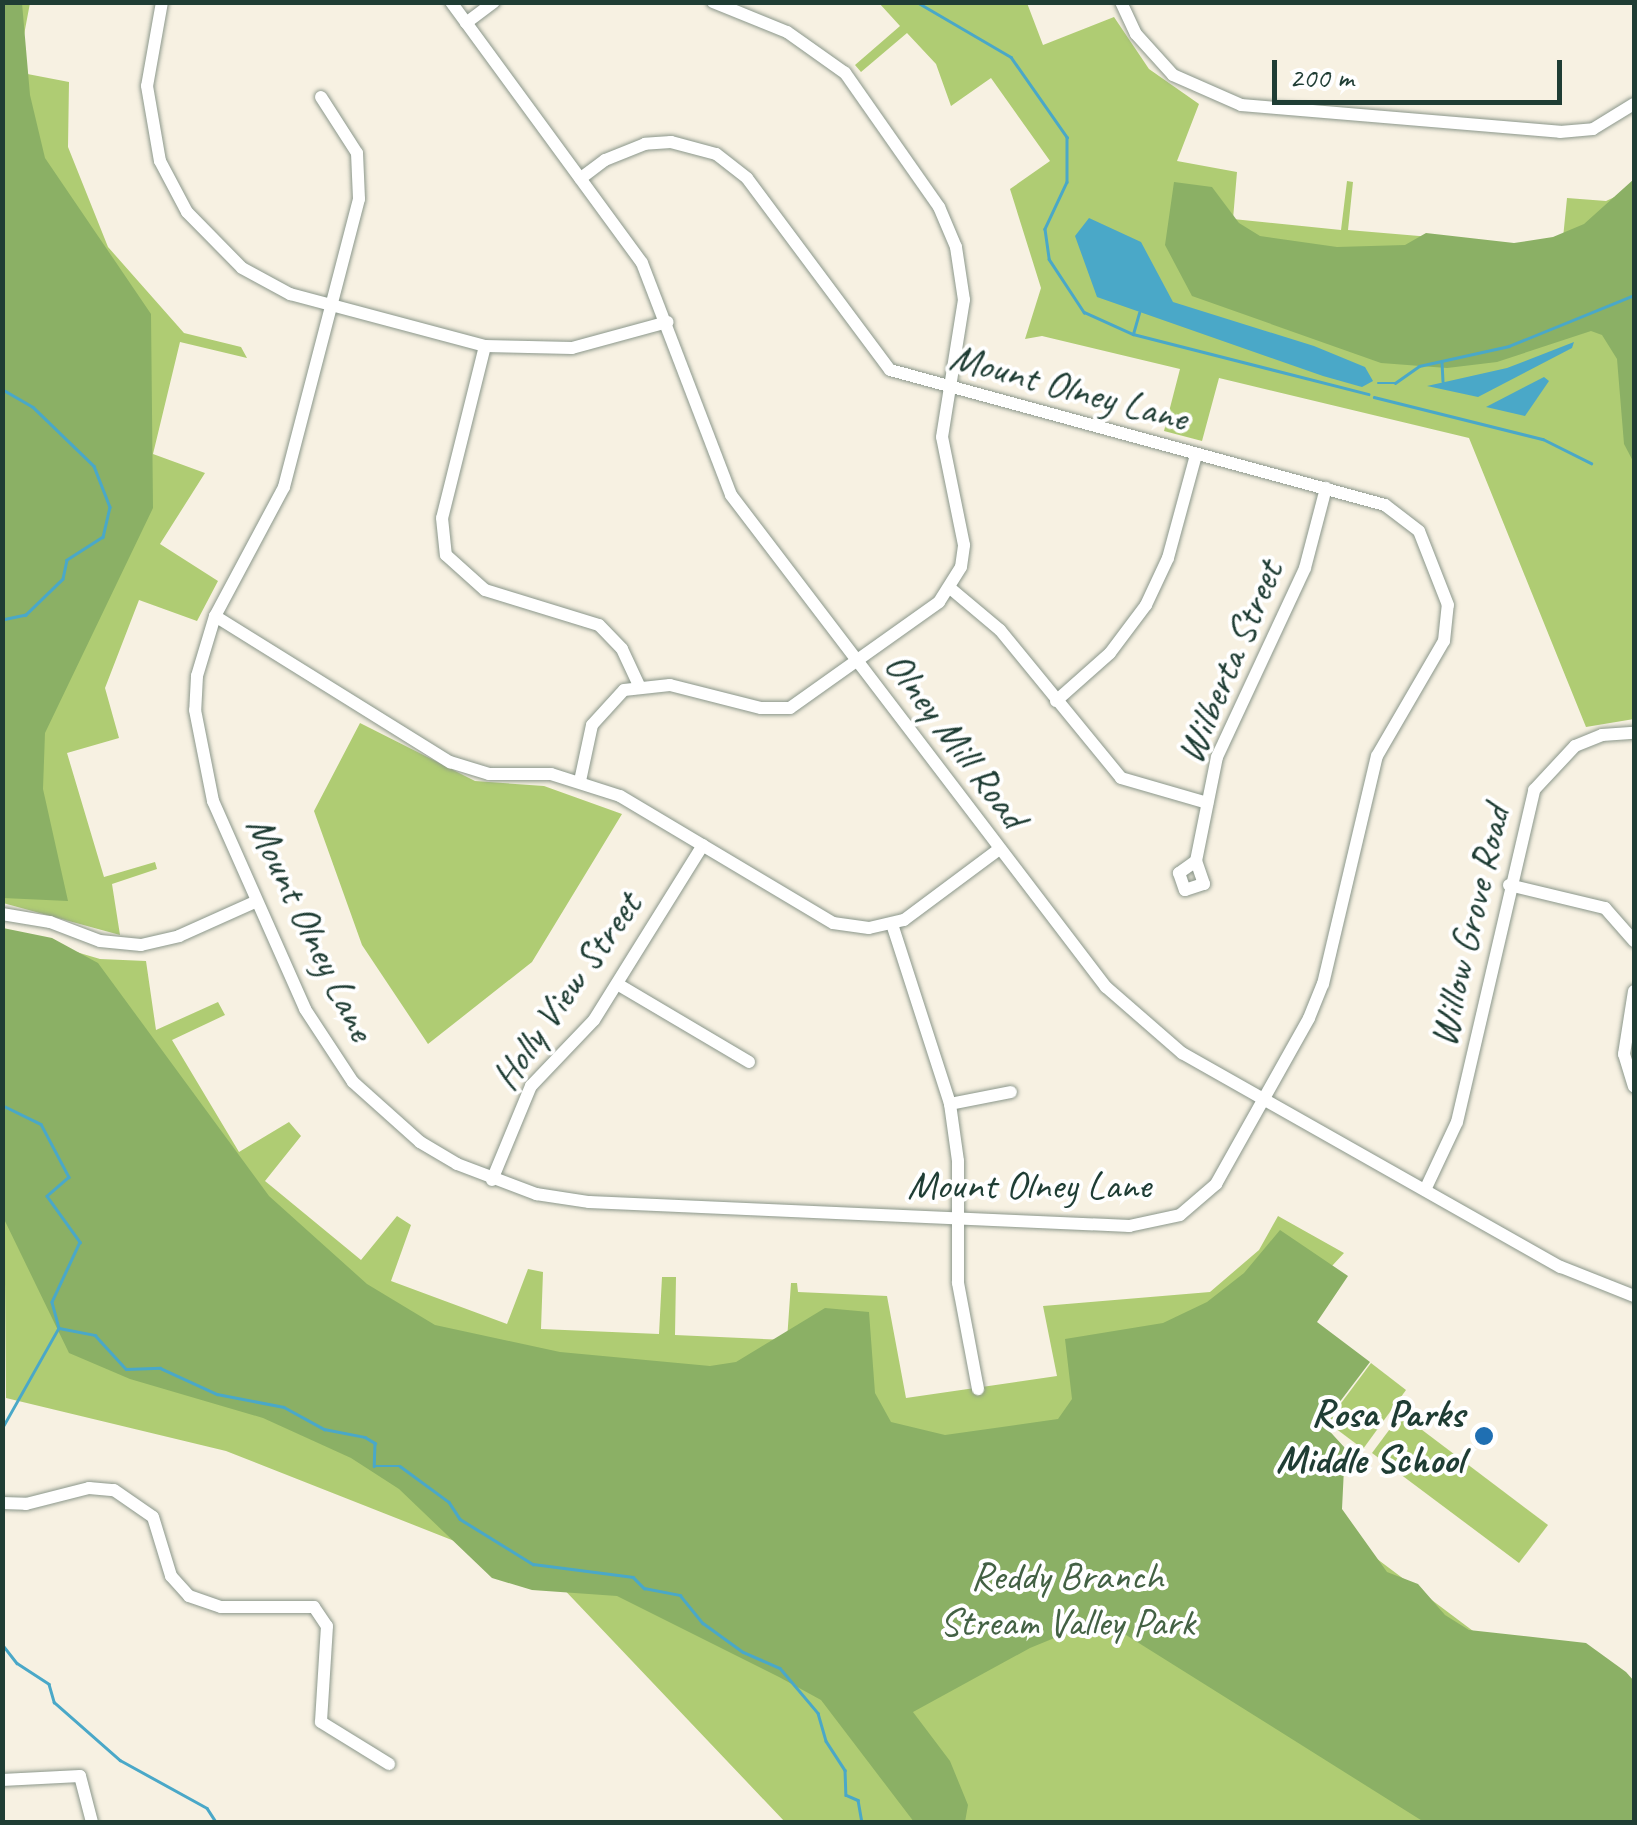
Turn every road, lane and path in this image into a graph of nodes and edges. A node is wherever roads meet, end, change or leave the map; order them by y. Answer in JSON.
{"nodes":[{"id":1,"x":162,"y":2,"type":"edge"},
{"id":2,"x":451,"y":2,"type":"edge"},
{"id":3,"x":494,"y":2,"type":"edge"},
{"id":4,"x":713,"y":2,"type":"edge"},
{"id":5,"x":1121,"y":2,"type":"edge"},
{"id":6,"x":466,"y":23,"type":"junction"},
{"id":7,"x":321,"y":96,"type":"dead end"},
{"id":8,"x":1634,"y":104,"type":"edge"},
{"id":9,"x":580,"y":179,"type":"junction"},
{"id":10,"x":332,"y":307,"type":"junction"},
{"id":11,"x":668,"y":322,"type":"junction"},
{"id":12,"x":485,"y":346,"type":"junction"},
{"id":13,"x":950,"y":389,"type":"junction"},
{"id":14,"x":1196,"y":454,"type":"junction"},
{"id":15,"x":1326,"y":488,"type":"junction"},
{"id":16,"x":950,"y":588,"type":"junction"},
{"id":17,"x":215,"y":616,"type":"junction"},
{"id":18,"x":857,"y":663,"type":"junction"},
{"id":19,"x":639,"y":685,"type":"junction"},
{"id":20,"x":1056,"y":702,"type":"junction"},
{"id":21,"x":1634,"y":733,"type":"edge"},
{"id":22,"x":580,"y":780,"type":"junction"},
{"id":23,"x":1207,"y":803,"type":"junction"},
{"id":24,"x":703,"y":846,"type":"junction"},
{"id":25,"x":998,"y":850,"type":"junction"},
{"id":26,"x":1196,"y":862,"type":"dead end"},
{"id":27,"x":1509,"y":885,"type":"junction"},
{"id":28,"x":257,"y":900,"type":"junction"},
{"id":29,"x":2,"y":914,"type":"edge"},
{"id":30,"x":892,"y":924,"type":"junction"},
{"id":31,"x":1634,"y":941,"type":"edge"},
{"id":32,"x":619,"y":985,"type":"junction"},
{"id":33,"x":1634,"y":991,"type":"edge"},
{"id":34,"x":748,"y":1062,"type":"dead end"},
{"id":35,"x":1634,"y":1086,"type":"edge"},
{"id":36,"x":1012,"y":1092,"type":"dead end"},
{"id":37,"x":1264,"y":1100,"type":"junction"},
{"id":38,"x":950,"y":1104,"type":"junction"},
{"id":39,"x":492,"y":1180,"type":"junction"},
{"id":40,"x":1426,"y":1190,"type":"junction"},
{"id":41,"x":956,"y":1220,"type":"junction"},
{"id":42,"x":1634,"y":1296,"type":"edge"},
{"id":43,"x":978,"y":1389,"type":"dead end"},
{"id":44,"x":2,"y":1502,"type":"edge"},
{"id":45,"x":389,"y":1764,"type":"dead end"},
{"id":46,"x":2,"y":1780,"type":"edge"},
{"id":47,"x":92,"y":1822,"type":"edge"}],
"edges":[{"from":1,"to":10,"type":"street"},
{"from":2,"to":6,"type":"street","name":"Olney Mill Road"},
{"from":3,"to":6,"type":"street"},
{"from":4,"to":13,"type":"street"},
{"from":5,"to":8,"type":"street"},
{"from":6,"to":9,"type":"street","name":"Olney Mill Road"},
{"from":7,"to":10,"type":"street","name":"Mount Olney Lane"},
{"from":9,"to":11,"type":"street","name":"Olney Mill Road"},
{"from":9,"to":13,"type":"street","name":"Mount Olney Lane"},
{"from":10,"to":12,"type":"street"},
{"from":10,"to":17,"type":"street","name":"Mount Olney Lane"},
{"from":11,"to":12,"type":"street"},
{"from":11,"to":18,"type":"street","name":"Olney Mill Road"},
{"from":12,"to":19,"type":"street"},
{"from":13,"to":14,"type":"street","name":"Mount Olney Lane"},
{"from":13,"to":16,"type":"street"},
{"from":14,"to":15,"type":"street","name":"Mount Olney Lane"},
{"from":14,"to":20,"type":"street"},
{"from":15,"to":23,"type":"street","name":"Wilberta Street"},
{"from":15,"to":37,"type":"street","name":"Mount Olney Lane"},
{"from":16,"to":18,"type":"street"},
{"from":16,"to":20,"type":"street"},
{"from":17,"to":22,"type":"street"},
{"from":17,"to":28,"type":"street","name":"Mount Olney Lane"},
{"from":18,"to":19,"type":"street"},
{"from":18,"to":25,"type":"street","name":"Olney Mill Road"},
{"from":19,"to":22,"type":"street"},
{"from":20,"to":23,"type":"street"},
{"from":21,"to":27,"type":"street","name":"Willow Grove Road"},
{"from":22,"to":24,"type":"street"},
{"from":23,"to":26,"type":"street","name":"Wilberta Street"},
{"from":24,"to":30,"type":"street"},
{"from":24,"to":32,"type":"street","name":"Holly View Street"},
{"from":25,"to":30,"type":"street"},
{"from":25,"to":37,"type":"street","name":"Olney Mill Road"},
{"from":27,"to":31,"type":"street"},
{"from":27,"to":40,"type":"street","name":"Willow Grove Road"},
{"from":28,"to":29,"type":"street"},
{"from":28,"to":39,"type":"street","name":"Mount Olney Lane"},
{"from":30,"to":38,"type":"street"},
{"from":32,"to":34,"type":"street"},
{"from":32,"to":39,"type":"street","name":"Holly View Street"},
{"from":33,"to":35,"type":"street"},
{"from":36,"to":38,"type":"street"},
{"from":37,"to":40,"type":"street","name":"Olney Mill Road"},
{"from":37,"to":41,"type":"street","name":"Mount Olney Lane"},
{"from":38,"to":41,"type":"street"},
{"from":39,"to":41,"type":"street","name":"Mount Olney Lane"},
{"from":40,"to":42,"type":"street","name":"Olney Mill Road"},
{"from":41,"to":43,"type":"street"},
{"from":44,"to":45,"type":"street"},
{"from":46,"to":47,"type":"street"}]}
